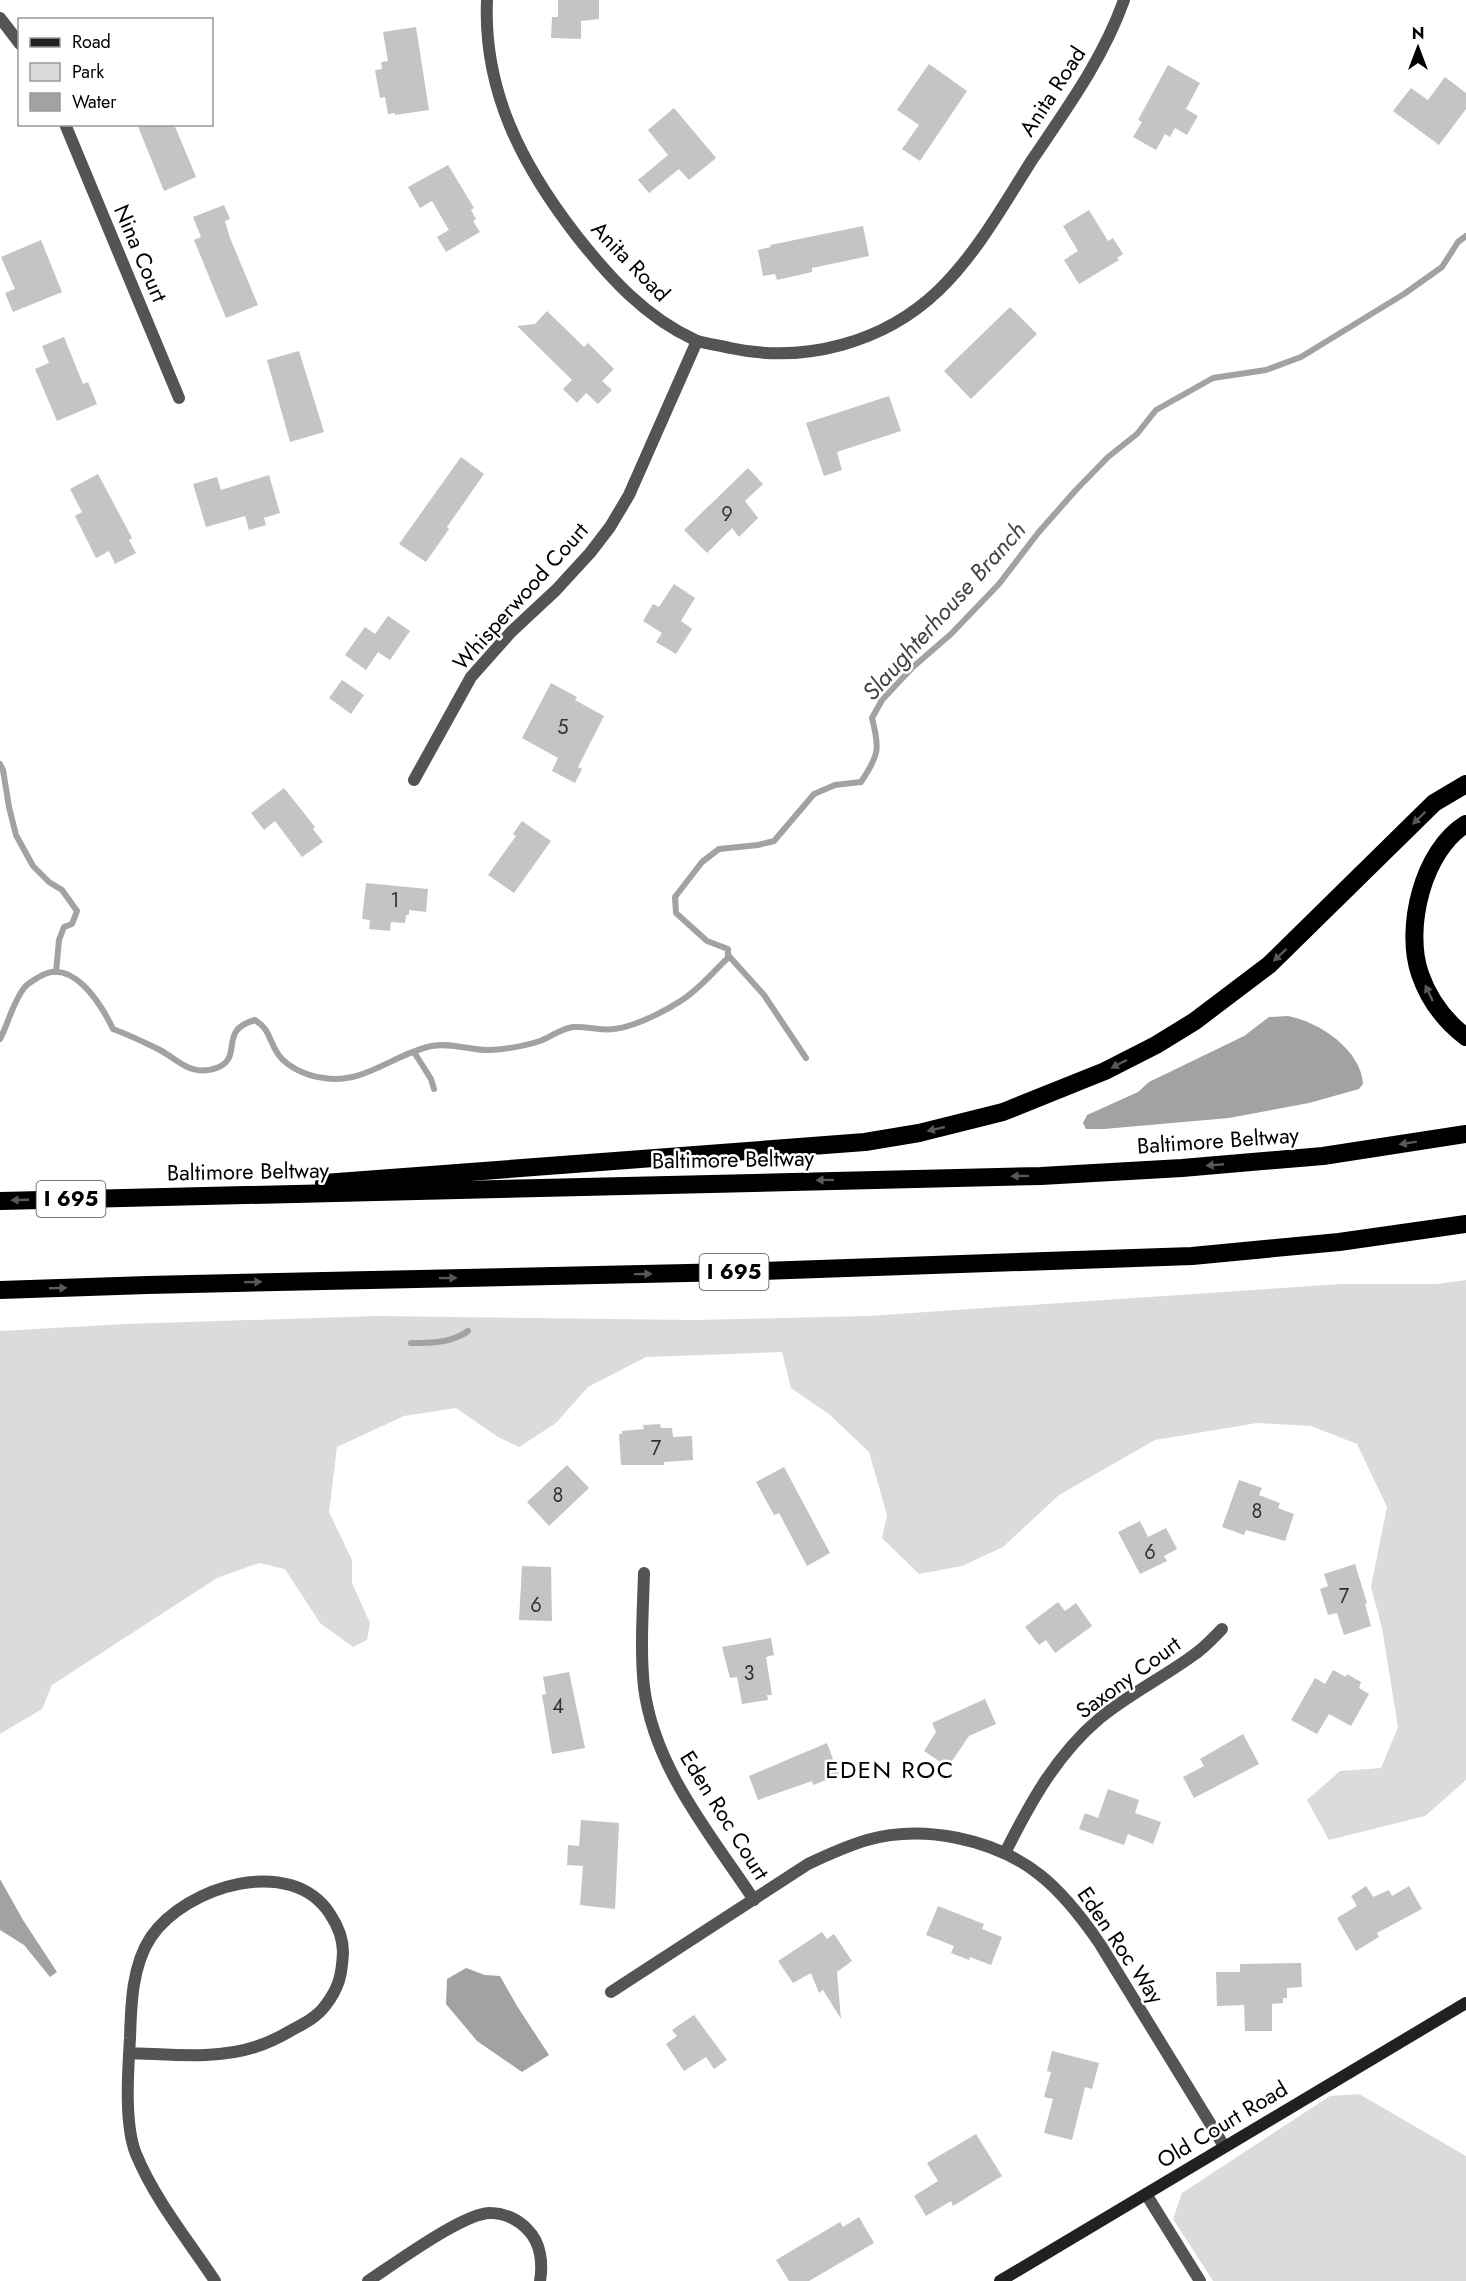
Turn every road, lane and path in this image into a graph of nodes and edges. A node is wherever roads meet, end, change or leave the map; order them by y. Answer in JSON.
{"nodes":[{"id":1,"x":487,"y":0,"type":"edge"},
{"id":2,"x":1124,"y":0,"type":"edge"},
{"id":3,"x":0,"y":18,"type":"edge"},
{"id":4,"x":18,"y":41,"type":"edge"},
{"id":5,"x":66,"y":126,"type":"edge"},
{"id":6,"x":697,"y":341,"type":"junction"},
{"id":7,"x":179,"y":398,"type":"dead end"},
{"id":8,"x":414,"y":780,"type":"dead end"},
{"id":9,"x":1466,"y":784,"type":"edge"},
{"id":10,"x":1466,"y":824,"type":"edge"},
{"id":11,"x":1466,"y":1037,"type":"edge"},
{"id":12,"x":1466,"y":1134,"type":"edge"},
{"id":13,"x":142,"y":1197,"type":"junction"},
{"id":14,"x":0,"y":1201,"type":"edge"},
{"id":15,"x":1466,"y":1224,"type":"edge"},
{"id":16,"x":0,"y":1290,"type":"edge"},
{"id":17,"x":644,"y":1573,"type":"dead end"},
{"id":18,"x":1222,"y":1629,"type":"dead end"},
{"id":19,"x":1005,"y":1853,"type":"junction"},
{"id":20,"x":754,"y":1900,"type":"junction"},
{"id":21,"x":611,"y":1992,"type":"dead end"},
{"id":22,"x":1466,"y":2003,"type":"edge"},
{"id":23,"x":129,"y":2053,"type":"junction"},
{"id":24,"x":1224,"y":2146,"type":"junction"},
{"id":25,"x":1146,"y":2194,"type":"junction"},
{"id":26,"x":215,"y":2281,"type":"edge"},
{"id":27,"x":368,"y":2281,"type":"edge"},
{"id":28,"x":540,"y":2281,"type":"edge"},
{"id":29,"x":1000,"y":2281,"type":"edge"},
{"id":30,"x":1200,"y":2281,"type":"edge"}],
"edges":[{"from":1,"to":6,"type":"street","name":"Anita Road"},
{"from":2,"to":6,"type":"street","name":"Anita Road"},
{"from":3,"to":4,"type":"street"},
{"from":5,"to":7,"type":"street","name":"Nina Court"},
{"from":6,"to":8,"type":"street","name":"Whisperwood Court"},
{"from":9,"to":13,"type":"highway","one_way":true},
{"from":11,"to":10,"type":"highway","one_way":true},
{"from":12,"to":13,"type":"highway","name":"Baltimore Beltway","number":"I 695","one_way":true},
{"from":13,"to":14,"type":"highway","name":"Baltimore Beltway","number":"I 695","one_way":true},
{"from":16,"to":15,"type":"highway","number":"I 695","one_way":true},
{"from":17,"to":20,"type":"street","name":"Eden Roc Court"},
{"from":18,"to":19,"type":"street","name":"Saxony Court"},
{"from":19,"to":20,"type":"street","name":"Eden Roc Way"},
{"from":19,"to":24,"type":"street","name":"Eden Roc Way"},
{"from":20,"to":21,"type":"street","name":"Eden Roc Way"},
{"from":22,"to":24,"type":"main road","name":"Old Court Road"},
{"from":23,"to":23,"type":"street"},
{"from":23,"to":26,"type":"street"},
{"from":24,"to":25,"type":"main road","name":"Old Court Road"},
{"from":25,"to":29,"type":"main road","name":"Old Court Road"},
{"from":25,"to":30,"type":"street"},
{"from":27,"to":28,"type":"street"}]}
